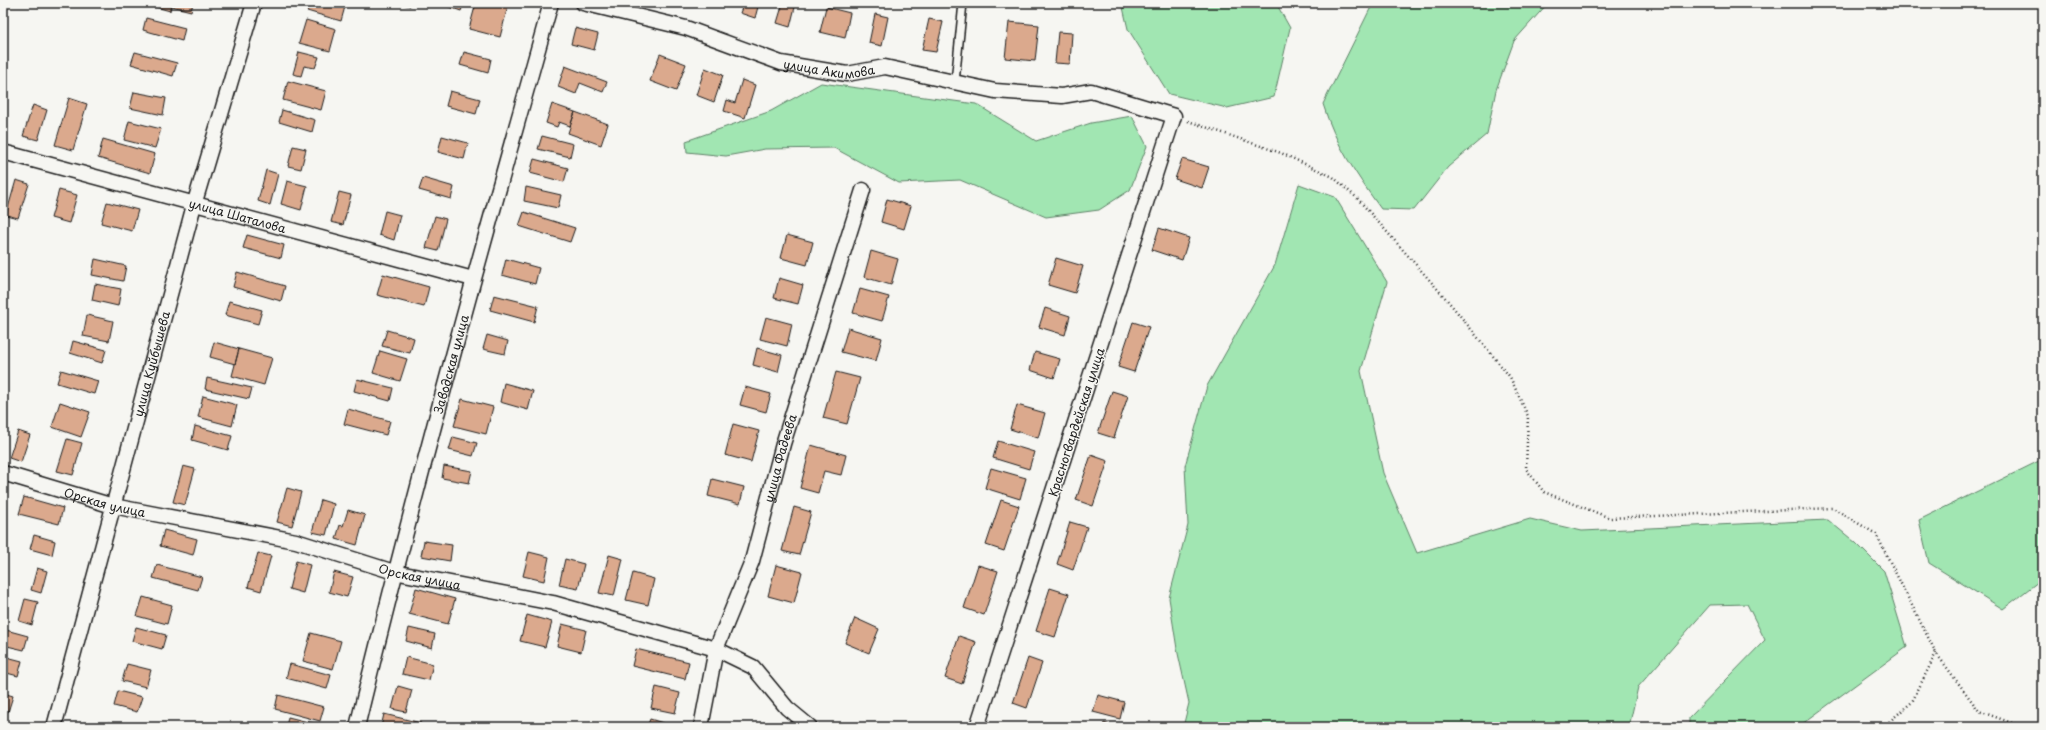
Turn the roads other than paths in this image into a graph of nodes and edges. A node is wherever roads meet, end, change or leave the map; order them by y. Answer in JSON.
{"nodes":[{"id":1,"x":254,"y":3,"type":"edge"},
{"id":2,"x":551,"y":3,"type":"edge"},
{"id":3,"x":583,"y":3,"type":"edge"},
{"id":4,"x":962,"y":3,"type":"edge"},
{"id":5,"x":955,"y":82,"type":"junction"},
{"id":6,"x":1174,"y":116,"type":"joint"},
{"id":7,"x":3,"y":152,"type":"edge"},
{"id":8,"x":863,"y":190,"type":"dead end"},
{"id":9,"x":194,"y":205,"type":"junction"},
{"id":10,"x":473,"y":279,"type":"junction"},
{"id":11,"x":3,"y":473,"type":"edge"},
{"id":12,"x":113,"y":506,"type":"junction"},
{"id":13,"x":394,"y":572,"type":"junction"},
{"id":14,"x":716,"y":649,"type":"junction"},
{"id":15,"x":54,"y":727,"type":"edge"},
{"id":16,"x":356,"y":727,"type":"edge"},
{"id":17,"x":701,"y":727,"type":"edge"},
{"id":18,"x":810,"y":727,"type":"edge"},
{"id":19,"x":977,"y":727,"type":"edge"}],
"edges":[{"from":1,"to":9,"type":"street","name":"улица Куйбышева"},
{"from":2,"to":10,"type":"street","name":"Заводская улица"},
{"from":3,"to":5,"type":"street","name":"улица Акимова"},
{"from":4,"to":5,"type":"lane"},
{"from":5,"to":6,"type":"street","name":"улица Акимова"},
{"from":6,"to":19,"type":"street","name":"Красногвардейская улица"},
{"from":7,"to":9,"type":"street","name":"улица Шаталова"},
{"from":8,"to":14,"type":"street","name":"улица Фадеева"},
{"from":9,"to":10,"type":"street","name":"улица Шаталова"},
{"from":9,"to":12,"type":"street","name":"улица Куйбышева"},
{"from":10,"to":13,"type":"street","name":"Заводская улица"},
{"from":11,"to":12,"type":"street","name":"Орская улица"},
{"from":12,"to":13,"type":"street","name":"Орская улица"},
{"from":12,"to":15,"type":"street","name":"улица Куйбышева"},
{"from":13,"to":14,"type":"street","name":"Орская улица"},
{"from":13,"to":16,"type":"street","name":"Заводская улица"},
{"from":14,"to":17,"type":"street","name":"улица Фадеева"},
{"from":14,"to":18,"type":"street","name":"Орская улица"}]}
